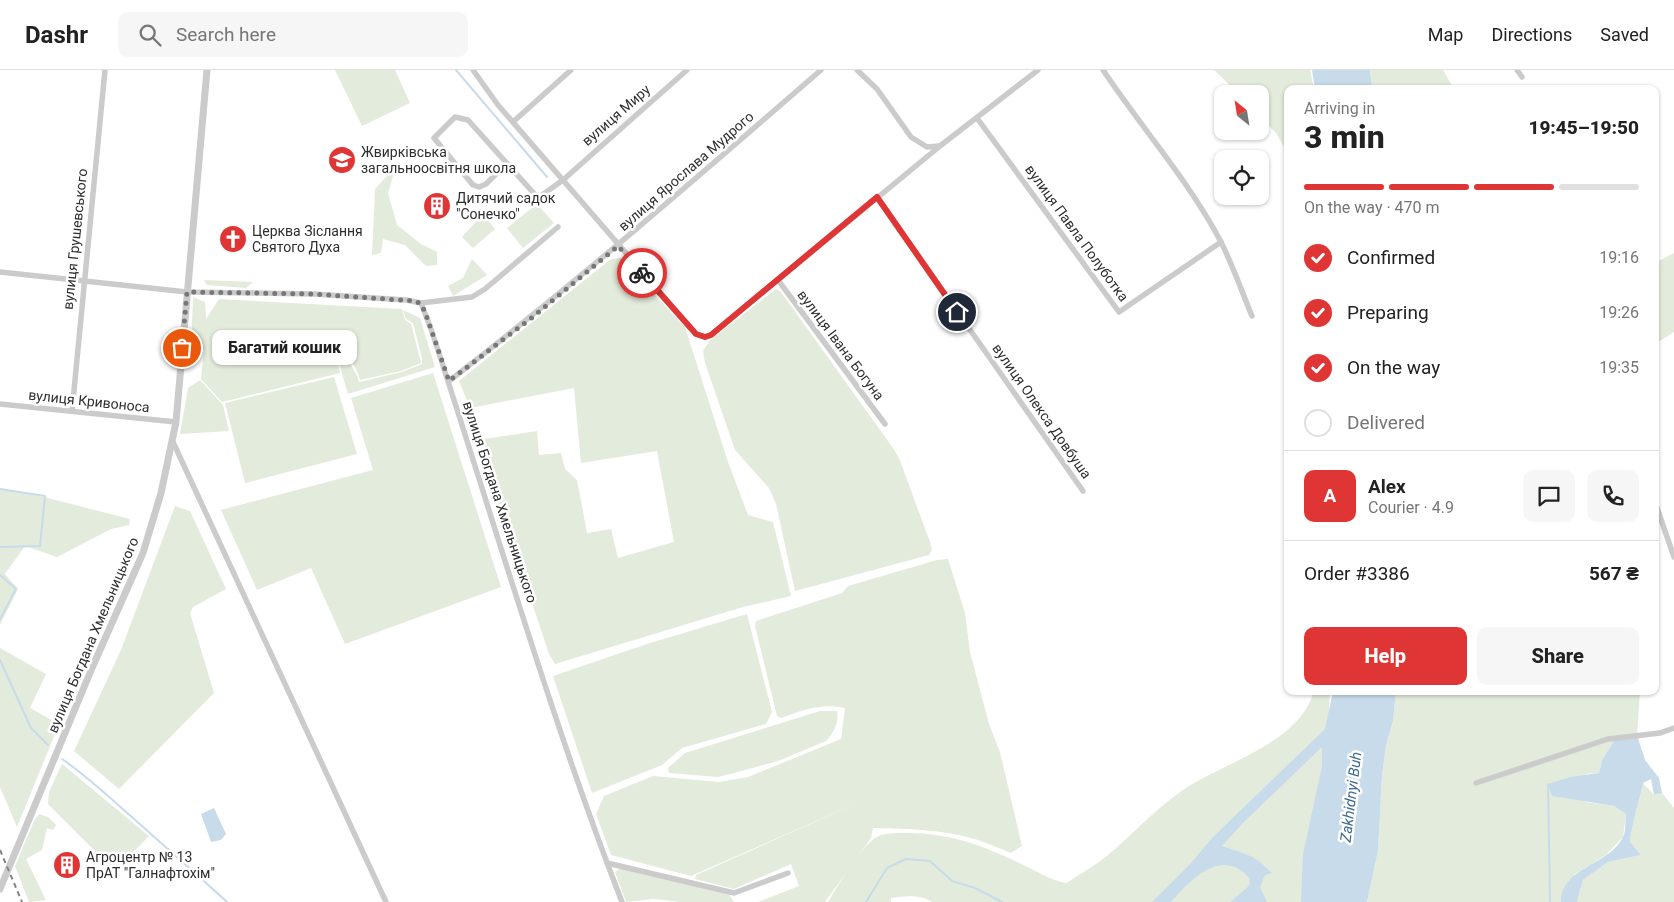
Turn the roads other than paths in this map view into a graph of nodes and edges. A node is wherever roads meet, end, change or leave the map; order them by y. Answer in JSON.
{"nodes":[{"id":1,"x":105,"y":70,"type":"edge"},
{"id":2,"x":207,"y":70,"type":"edge"},
{"id":3,"x":473,"y":70,"type":"edge"},
{"id":4,"x":571,"y":70,"type":"edge"},
{"id":5,"x":687,"y":70,"type":"edge"},
{"id":6,"x":821,"y":70,"type":"edge"},
{"id":7,"x":857,"y":70,"type":"edge"},
{"id":8,"x":1038,"y":70,"type":"edge"},
{"id":9,"x":1103,"y":70,"type":"edge"},
{"id":10,"x":1517,"y":70,"type":"edge"},
{"id":11,"x":1522,"y":77,"type":"dead end"},
{"id":12,"x":977,"y":118,"type":"junction"},
{"id":13,"x":514,"y":121,"type":"junction"},
{"id":14,"x":940,"y":146,"type":"junction"},
{"id":15,"x":506,"y":164,"type":"junction"},
{"id":16,"x":562,"y":180,"type":"junction"},
{"id":17,"x":877,"y":197,"type":"junction"},
{"id":18,"x":558,"y":228,"type":"dead end"},
{"id":19,"x":1221,"y":242,"type":"junction"},
{"id":20,"x":618,"y":246,"type":"junction"},
{"id":21,"x":0,"y":272,"type":"edge"},
{"id":22,"x":83,"y":280,"type":"junction"},
{"id":23,"x":778,"y":280,"type":"junction"},
{"id":24,"x":187,"y":292,"type":"junction"},
{"id":25,"x":421,"y":304,"type":"junction"},
{"id":26,"x":1252,"y":316,"type":"dead end"},
{"id":27,"x":449,"y":381,"type":"junction"},
{"id":28,"x":0,"y":404,"type":"edge"},
{"id":29,"x":72,"y":411,"type":"junction"},
{"id":30,"x":176,"y":422,"type":"junction"},
{"id":31,"x":885,"y":424,"type":"dead end"},
{"id":32,"x":173,"y":442,"type":"junction"},
{"id":33,"x":1083,"y":491,"type":"dead end"},
{"id":34,"x":1659,"y":513,"type":"edge"},
{"id":35,"x":1674,"y":556,"type":"edge"},
{"id":36,"x":1674,"y":728,"type":"edge"},
{"id":37,"x":1476,"y":783,"type":"dead end"},
{"id":38,"x":607,"y":863,"type":"junction"},
{"id":39,"x":788,"y":873,"type":"dead end"},
{"id":40,"x":0,"y":890,"type":"edge"},
{"id":41,"x":386,"y":902,"type":"edge"},
{"id":42,"x":622,"y":902,"type":"edge"}],
"edges":[{"from":1,"to":22,"type":"street","name":"вулиця Грушевського"},
{"from":2,"to":24,"type":"street","name":"вулиця Богдана Хмельницького"},
{"from":3,"to":13,"type":"street"},
{"from":4,"to":13,"type":"street"},
{"from":5,"to":16,"type":"street","name":"вулиця Миру"},
{"from":6,"to":20,"type":"street","name":"вулиця Ярослава Мудрого"},
{"from":7,"to":14,"type":"street"},
{"from":8,"to":12,"type":"street"},
{"from":9,"to":19,"type":"street"},
{"from":10,"to":11,"type":"street"},
{"from":12,"to":14,"type":"street"},
{"from":12,"to":19,"type":"street","name":"вулиця Павла Полуботка"},
{"from":13,"to":16,"type":"street"},
{"from":14,"to":17,"type":"street"},
{"from":15,"to":15,"type":"street"},
{"from":15,"to":16,"type":"street","name":"вулиця Миру"},
{"from":16,"to":20,"type":"street"},
{"from":17,"to":23,"type":"street"},
{"from":17,"to":33,"type":"street","name":"вулиця Олекса Довбуша"},
{"from":18,"to":25,"type":"street"},
{"from":19,"to":26,"type":"street"},
{"from":20,"to":23,"type":"street"},
{"from":20,"to":27,"type":"street","name":"вулиця Ярослава Мудрого"},
{"from":21,"to":22,"type":"street"},
{"from":22,"to":24,"type":"street"},
{"from":22,"to":29,"type":"street","name":"вулиця Грушевського"},
{"from":23,"to":31,"type":"street","name":"вулиця Івана Богуна"},
{"from":24,"to":25,"type":"street"},
{"from":24,"to":30,"type":"street","name":"вулиця Богдана Хмельницького"},
{"from":25,"to":27,"type":"street","name":"вулиця Богдана Хмельницького"},
{"from":27,"to":38,"type":"street","name":"вулиця Богдана Хмельницького"},
{"from":28,"to":29,"type":"street","name":"вулиця Кривоноса"},
{"from":29,"to":30,"type":"street","name":"вулиця Кривоноса"},
{"from":30,"to":32,"type":"street","name":"вулиця Богдана Хмельницького"},
{"from":32,"to":40,"type":"street","name":"вулиця Богдана Хмельницького"},
{"from":32,"to":41,"type":"street"},
{"from":34,"to":35,"type":"street"},
{"from":36,"to":37,"type":"street"},
{"from":38,"to":39,"type":"street"},
{"from":38,"to":42,"type":"street","name":"вулиця Богдана Хмельницького"}]}
